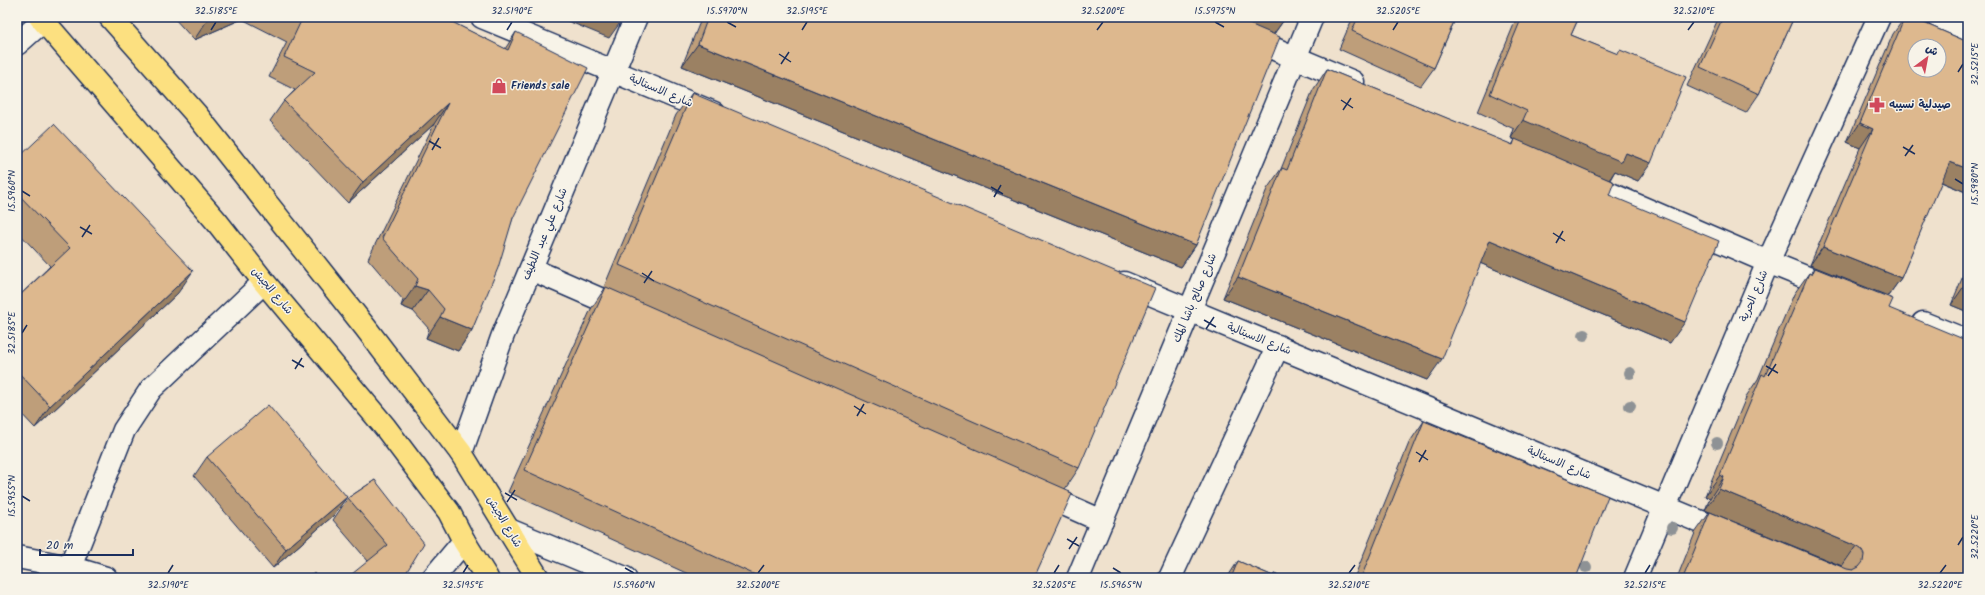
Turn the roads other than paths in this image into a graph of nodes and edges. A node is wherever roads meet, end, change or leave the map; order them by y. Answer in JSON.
{"nodes":[{"id":1,"x":110,"y":17,"type":"edge"},
{"id":2,"x":482,"y":17,"type":"edge"},
{"id":3,"x":636,"y":17,"type":"edge"},
{"id":4,"x":1199,"y":17,"type":"edge"},
{"id":5,"x":1312,"y":17,"type":"edge"},
{"id":6,"x":1879,"y":17,"type":"edge"},
{"id":7,"x":1938,"y":17,"type":"edge"},
{"id":8,"x":42,"y":19,"type":"edge"},
{"id":9,"x":1968,"y":30,"type":"edge"},
{"id":10,"x":17,"y":44,"type":"edge"},
{"id":11,"x":1295,"y":57,"type":"junction"},
{"id":12,"x":613,"y":71,"type":"junction"},
{"id":13,"x":1368,"y":89,"type":"edge"},
{"id":14,"x":730,"y":120,"type":"edge"},
{"id":15,"x":1566,"y":175,"type":"edge"},
{"id":16,"x":1768,"y":262,"type":"junction"},
{"id":17,"x":531,"y":269,"type":"junction"},
{"id":18,"x":1102,"y":274,"type":"edge"},
{"id":19,"x":264,"y":282,"type":"junction"},
{"id":20,"x":1857,"y":297,"type":"edge"},
{"id":21,"x":1190,"y":310,"type":"junction"},
{"id":22,"x":1901,"y":315,"type":"edge"},
{"id":23,"x":646,"y":320,"type":"edge"},
{"id":24,"x":1968,"y":341,"type":"edge"},
{"id":25,"x":1278,"y":346,"type":"junction"},
{"id":26,"x":461,"y":453,"type":"junction"},
{"id":27,"x":1022,"y":486,"type":"edge"},
{"id":28,"x":1664,"y":507,"type":"junction"},
{"id":29,"x":1102,"y":521,"type":"junction"},
{"id":30,"x":509,"y":530,"type":"junction"},
{"id":31,"x":464,"y":541,"type":"junction"},
{"id":32,"x":1750,"y":542,"type":"edge"},
{"id":33,"x":17,"y":557,"type":"edge"},
{"id":34,"x":70,"y":566,"type":"junction"},
{"id":35,"x":106,"y":578,"type":"edge"},
{"id":36,"x":433,"y":578,"type":"edge"},
{"id":37,"x":487,"y":578,"type":"edge"},
{"id":38,"x":538,"y":578,"type":"edge"},
{"id":39,"x":625,"y":578,"type":"edge"},
{"id":40,"x":1078,"y":578,"type":"edge"},
{"id":41,"x":1170,"y":578,"type":"edge"},
{"id":42,"x":1635,"y":578,"type":"edge"}],
"edges":[{"from":1,"to":26,"type":"highway","name":"شارع الجيش"},
{"from":2,"to":12,"type":"street","name":"شارع الاسبتالية"},
{"from":3,"to":12,"type":"street","name":"شارع علي عبد اللطيف"},
{"from":4,"to":11,"type":"street"},
{"from":5,"to":11,"type":"street","name":"شارع صالح باشا المك"},
{"from":6,"to":16,"type":"street","name":"شارع الحرية"},
{"from":7,"to":9,"type":"street"},
{"from":8,"to":10,"type":"street"},
{"from":8,"to":19,"type":"highway","name":"شارع الجيش"},
{"from":11,"to":13,"type":"street"},
{"from":11,"to":21,"type":"street","name":"شارع صالح باشا المك"},
{"from":12,"to":14,"type":"street","name":"شارع الاسبتالية"},
{"from":12,"to":17,"type":"street","name":"شارع علي عبد اللطيف"},
{"from":15,"to":16,"type":"street"},
{"from":16,"to":20,"type":"street"},
{"from":16,"to":28,"type":"street","name":"شارع الحرية"},
{"from":17,"to":23,"type":"street"},
{"from":17,"to":26,"type":"street","name":"شارع علي عبد اللطيف"},
{"from":18,"to":21,"type":"street","name":"شارع الاسبتالية"},
{"from":19,"to":31,"type":"highway","name":"شارع الجيش"},
{"from":19,"to":34,"type":"street"},
{"from":21,"to":25,"type":"street","name":"شارع الاسبتالية"},
{"from":21,"to":29,"type":"street","name":"شارع صالح باشا المك"},
{"from":22,"to":24,"type":"street"},
{"from":25,"to":28,"type":"street","name":"شارع الاسبتالية"},
{"from":25,"to":41,"type":"street"},
{"from":26,"to":30,"type":"highway","name":"شارع الجيش"},
{"from":27,"to":29,"type":"street"},
{"from":28,"to":32,"type":"street","name":"شارع الاسبتالية"},
{"from":28,"to":42,"type":"street","name":"شارع الحرية"},
{"from":29,"to":40,"type":"street","name":"شارع صالح باشا المك"},
{"from":30,"to":38,"type":"highway","name":"شارع الجيش"},
{"from":30,"to":39,"type":"street"},
{"from":31,"to":36,"type":"street"},
{"from":31,"to":37,"type":"highway","name":"شارع الجيش"},
{"from":33,"to":34,"type":"street"},
{"from":34,"to":35,"type":"street"}]}
